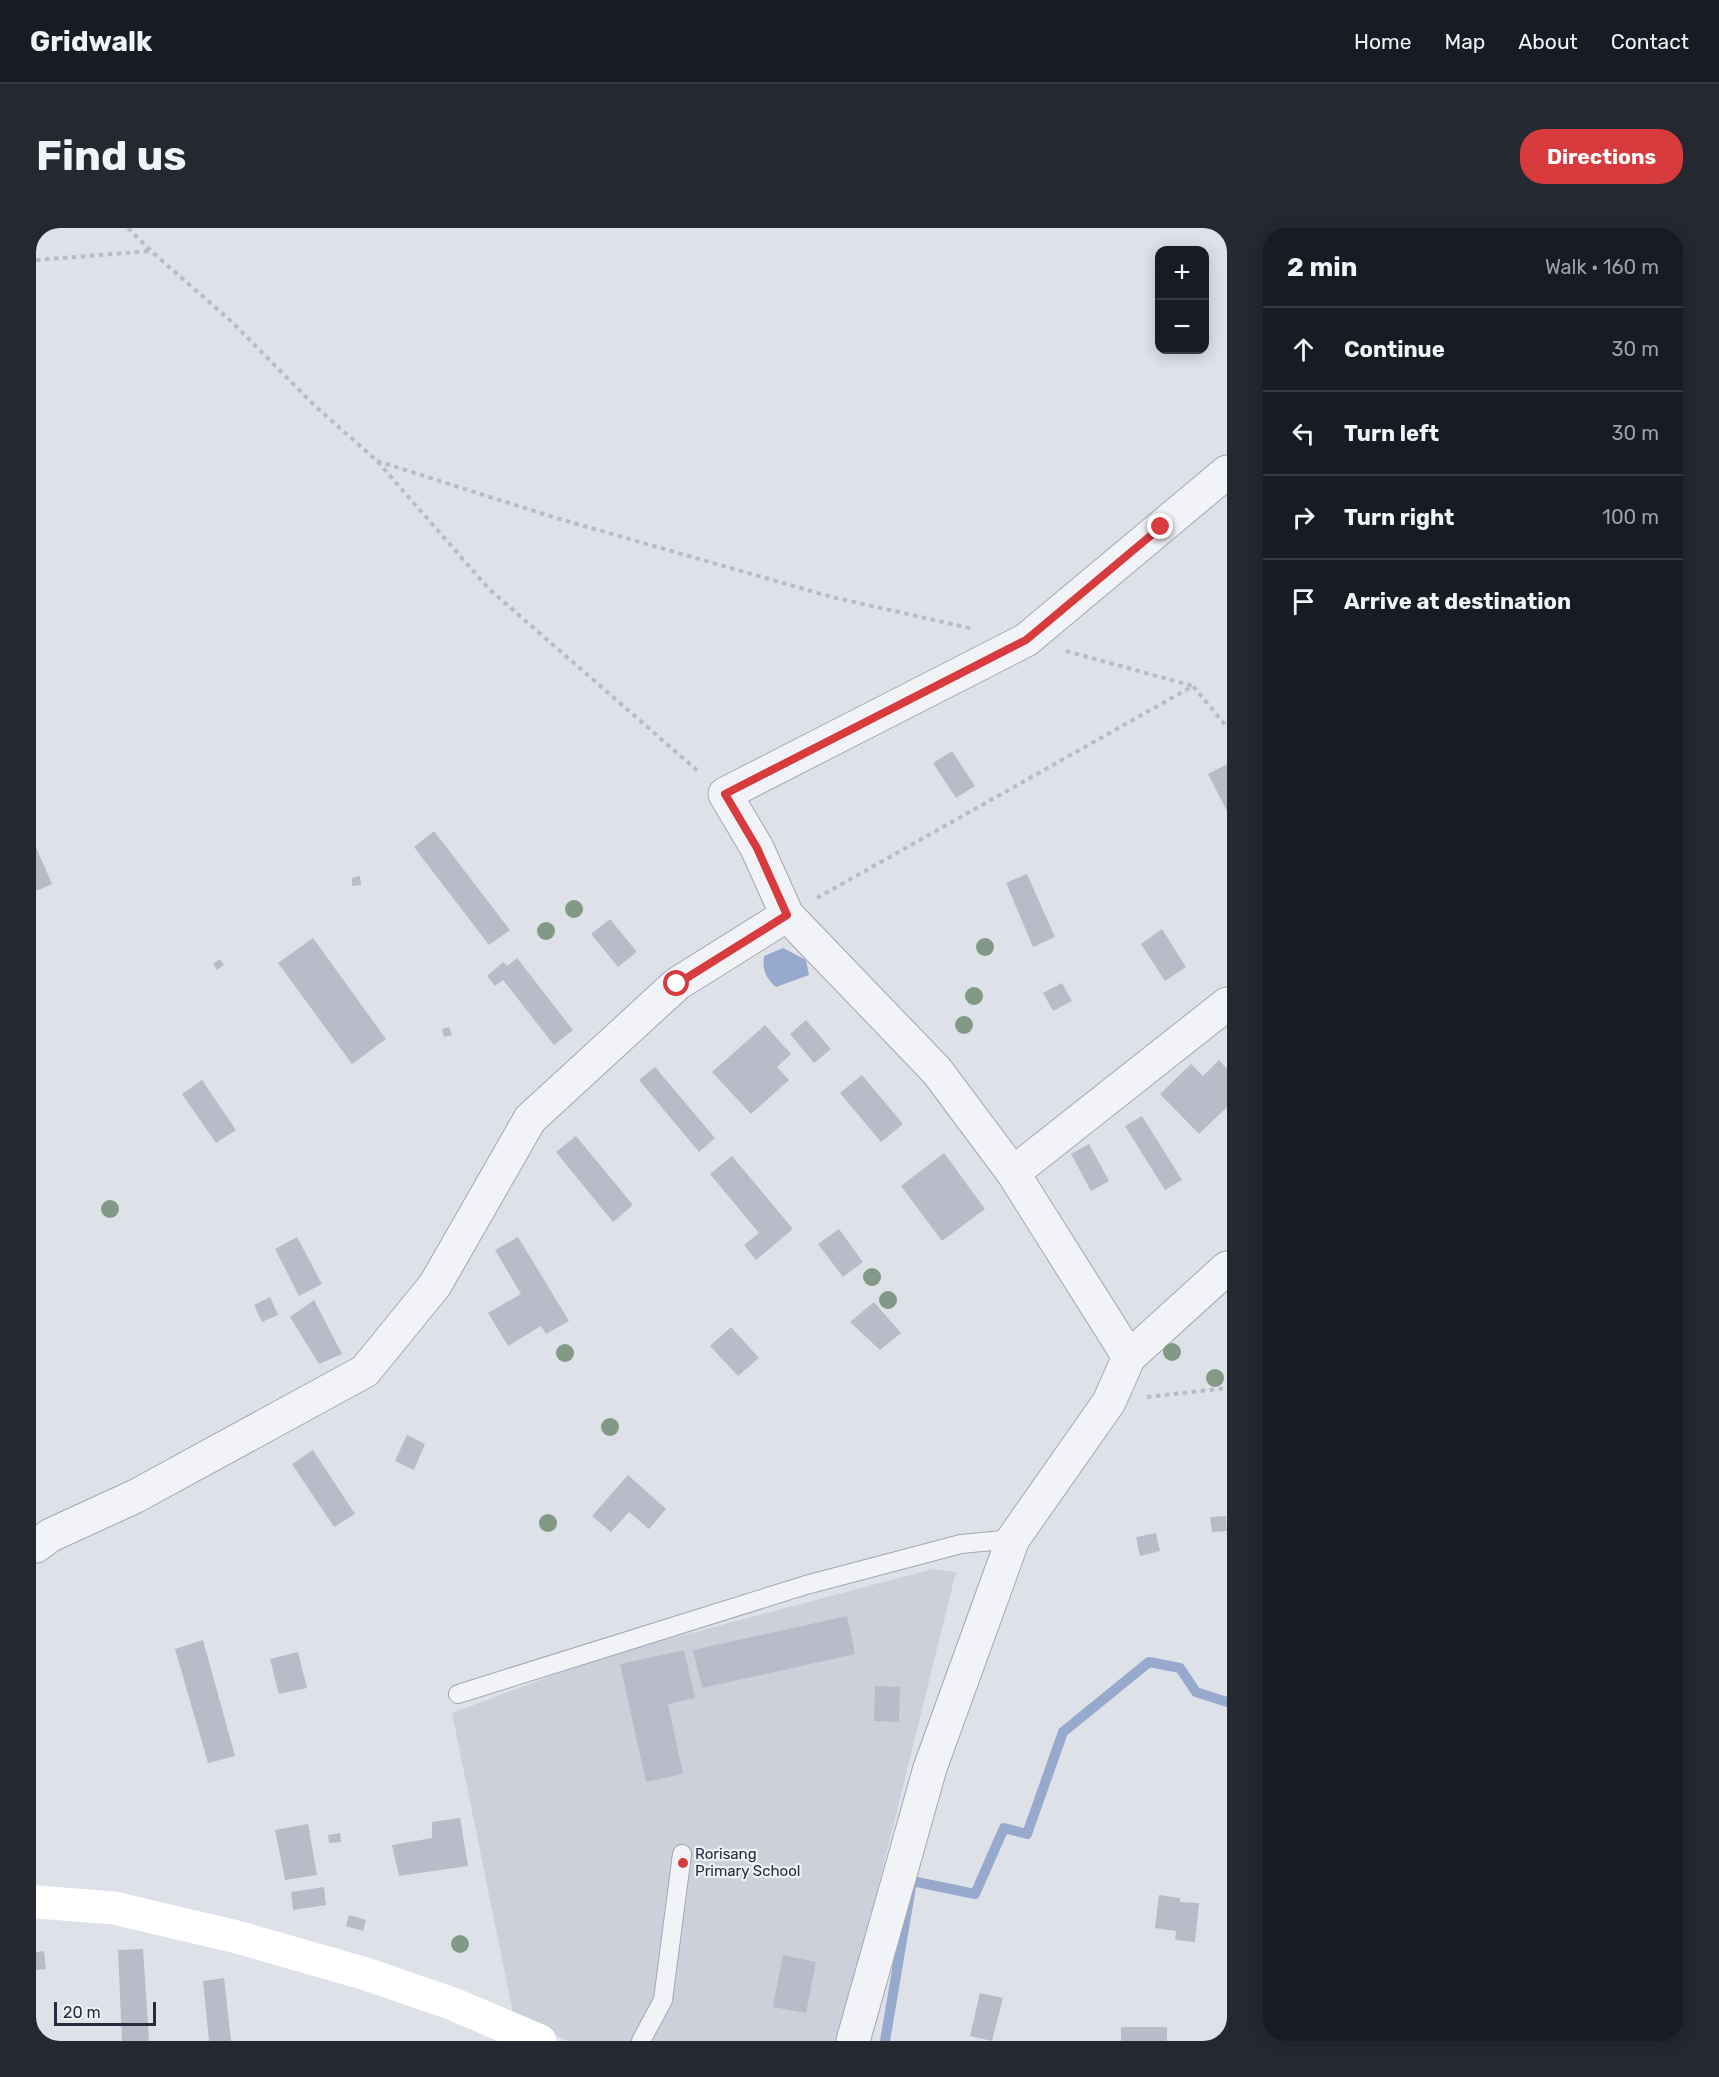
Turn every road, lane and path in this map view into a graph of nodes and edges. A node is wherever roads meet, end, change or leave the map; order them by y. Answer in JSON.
{"nodes":[{"id":1,"x":128,"y":228,"type":"edge"},
{"id":2,"x":150,"y":251,"type":"junction"},
{"id":3,"x":36,"y":260,"type":"edge"},
{"id":4,"x":377,"y":461,"type":"junction"},
{"id":5,"x":1227,"y":472,"type":"edge"},
{"id":6,"x":1026,"y":640,"type":"junction"},
{"id":7,"x":1193,"y":686,"type":"junction"},
{"id":8,"x":1227,"y":727,"type":"edge"},
{"id":9,"x":725,"y":794,"type":"junction"},
{"id":10,"x":787,"y":915,"type":"junction"},
{"id":11,"x":1227,"y":1004,"type":"edge"},
{"id":12,"x":1013,"y":1173,"type":"junction"},
{"id":13,"x":1227,"y":1268,"type":"edge"},
{"id":14,"x":1129,"y":1357,"type":"junction"},
{"id":15,"x":1227,"y":1388,"type":"edge"},
{"id":16,"x":1109,"y":1402,"type":"junction"},
{"id":17,"x":1013,"y":1539,"type":"junction"},
{"id":18,"x":36,"y":1546,"type":"edge"},
{"id":19,"x":458,"y":1694,"type":"dead end"},
{"id":20,"x":682,"y":1854,"type":"dead end"},
{"id":21,"x":36,"y":1902,"type":"edge"},
{"id":22,"x":540,"y":2041,"type":"edge"},
{"id":23,"x":641,"y":2041,"type":"edge"},
{"id":24,"x":853,"y":2041,"type":"edge"}],
"edges":[{"from":1,"to":2,"type":"path"},
{"from":2,"to":3,"type":"path"},
{"from":2,"to":4,"type":"path"},
{"from":4,"to":6,"type":"path"},
{"from":4,"to":9,"type":"path"},
{"from":5,"to":6,"type":"street"},
{"from":6,"to":7,"type":"path"},
{"from":6,"to":9,"type":"street"},
{"from":7,"to":8,"type":"path"},
{"from":7,"to":10,"type":"path"},
{"from":9,"to":10,"type":"street"},
{"from":10,"to":12,"type":"street"},
{"from":10,"to":18,"type":"street"},
{"from":11,"to":12,"type":"street"},
{"from":12,"to":14,"type":"street"},
{"from":13,"to":14,"type":"street"},
{"from":14,"to":16,"type":"street"},
{"from":15,"to":16,"type":"path"},
{"from":16,"to":17,"type":"street"},
{"from":17,"to":19,"type":"lane"},
{"from":17,"to":24,"type":"street"},
{"from":20,"to":23,"type":"lane"},
{"from":21,"to":22,"type":"street"}]}
